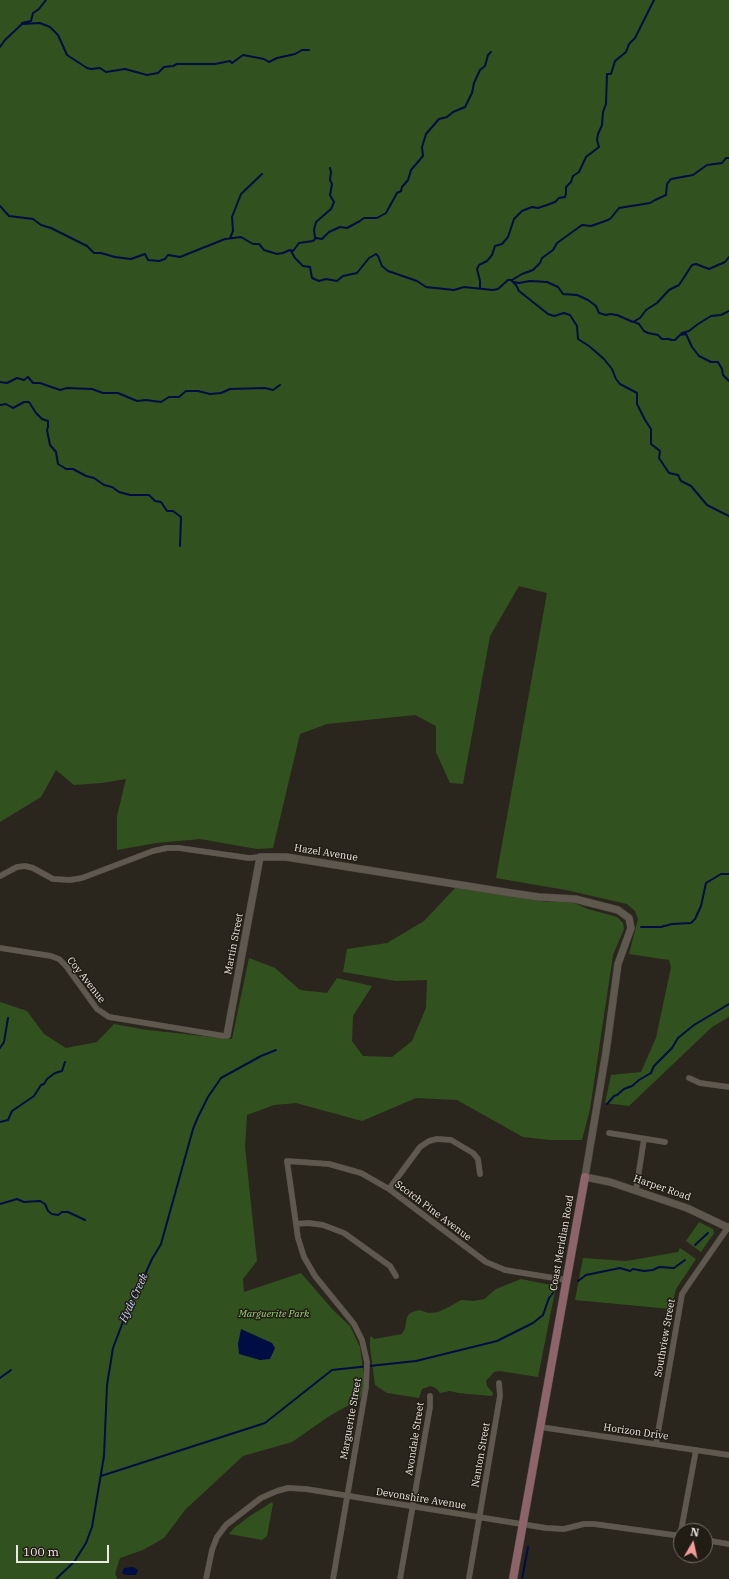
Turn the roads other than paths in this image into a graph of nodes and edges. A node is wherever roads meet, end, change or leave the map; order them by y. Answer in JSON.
{"nodes":[{"id":1,"x":260,"y":857,"type":"junction"},
{"id":2,"x":0,"y":876,"type":"edge"},
{"id":3,"x":625,"y":914,"type":"joint"},
{"id":4,"x":0,"y":948,"type":"edge"},
{"id":5,"x":227,"y":1035,"type":"joint"},
{"id":6,"x":689,"y":1078,"type":"dead end"},
{"id":7,"x":729,"y":1087,"type":"edge"},
{"id":8,"x":609,"y":1134,"type":"dead end"},
{"id":9,"x":644,"y":1139,"type":"junction"},
{"id":10,"x":666,"y":1142,"type":"dead end"},
{"id":11,"x":287,"y":1161,"type":"joint"},
{"id":12,"x":480,"y":1174,"type":"dead end"},
{"id":13,"x":584,"y":1177,"type":"junction"},
{"id":14,"x":389,"y":1189,"type":"junction"},
{"id":15,"x":636,"y":1190,"type":"junction"},
{"id":16,"x":296,"y":1224,"type":"junction"},
{"id":17,"x":729,"y":1227,"type":"edge"},
{"id":18,"x":396,"y":1276,"type":"dead end"},
{"id":19,"x":566,"y":1280,"type":"junction"},
{"id":20,"x":499,"y":1383,"type":"dead end"},
{"id":21,"x":430,"y":1396,"type":"dead end"},
{"id":22,"x":540,"y":1427,"type":"junction"},
{"id":23,"x":656,"y":1444,"type":"junction"},
{"id":24,"x":696,"y":1450,"type":"junction"},
{"id":25,"x":729,"y":1453,"type":"edge"},
{"id":26,"x":347,"y":1496,"type":"junction"},
{"id":27,"x":413,"y":1506,"type":"junction"},
{"id":28,"x":479,"y":1517,"type":"junction"},
{"id":29,"x":683,"y":1523,"type":"edge"},
{"id":30,"x":523,"y":1525,"type":"junction"},
{"id":31,"x":673,"y":1533,"type":"edge"},
{"id":32,"x":713,"y":1541,"type":"edge"},
{"id":33,"x":729,"y":1544,"type":"edge"},
{"id":34,"x":469,"y":1578,"type":"edge"},
{"id":35,"x":206,"y":1579,"type":"edge"},
{"id":36,"x":333,"y":1579,"type":"edge"},
{"id":37,"x":400,"y":1579,"type":"edge"},
{"id":38,"x":513,"y":1579,"type":"edge"}],
"edges":[{"from":1,"to":2,"type":"street","name":"Hazel Avenue"},
{"from":1,"to":3,"type":"street","name":"Hazel Avenue"},
{"from":1,"to":5,"type":"street","name":"Martin Street"},
{"from":3,"to":13,"type":"street","name":"Coast Meridian Road"},
{"from":4,"to":5,"type":"street","name":"Coy Avenue"},
{"from":6,"to":7,"type":"street"},
{"from":8,"to":9,"type":"street"},
{"from":9,"to":10,"type":"street"},
{"from":9,"to":15,"type":"street"},
{"from":11,"to":14,"type":"street","name":"Scotch Pine Avenue"},
{"from":11,"to":16,"type":"street","name":"Marguerite Street"},
{"from":12,"to":14,"type":"street"},
{"from":13,"to":15,"type":"street","name":"Harper Road"},
{"from":13,"to":19,"type":"main road","name":"Coast Meridian Road"},
{"from":14,"to":19,"type":"street","name":"Scotch Pine Avenue"},
{"from":15,"to":17,"type":"street","name":"Harper Road"},
{"from":16,"to":18,"type":"street"},
{"from":16,"to":26,"type":"street","name":"Marguerite Street"},
{"from":17,"to":23,"type":"street","name":"Southview Street"},
{"from":19,"to":22,"type":"main road","name":"Coast Meridian Road"},
{"from":20,"to":28,"type":"street","name":"Nanton Street"},
{"from":21,"to":27,"type":"street","name":"Avondale Street"},
{"from":22,"to":23,"type":"street","name":"Horizon Drive"},
{"from":22,"to":30,"type":"main road","name":"Coast Meridian Road"},
{"from":23,"to":24,"type":"street","name":"Horizon Drive"},
{"from":24,"to":25,"type":"street","name":"Horizon Drive"},
{"from":24,"to":29,"type":"street"},
{"from":26,"to":27,"type":"street","name":"Devonshire Avenue"},
{"from":26,"to":35,"type":"street","name":"Devonshire Avenue"},
{"from":26,"to":36,"type":"street","name":"Marguerite Street"},
{"from":27,"to":28,"type":"street","name":"Devonshire Avenue"},
{"from":27,"to":37,"type":"street","name":"Avondale Street"},
{"from":28,"to":30,"type":"street","name":"Devonshire Avenue"},
{"from":28,"to":34,"type":"street","name":"Nanton Street"},
{"from":30,"to":31,"type":"street","name":"Devonshire Avenue"},
{"from":30,"to":38,"type":"main road","name":"Coast Meridian Road"},
{"from":32,"to":33,"type":"street"}]}
